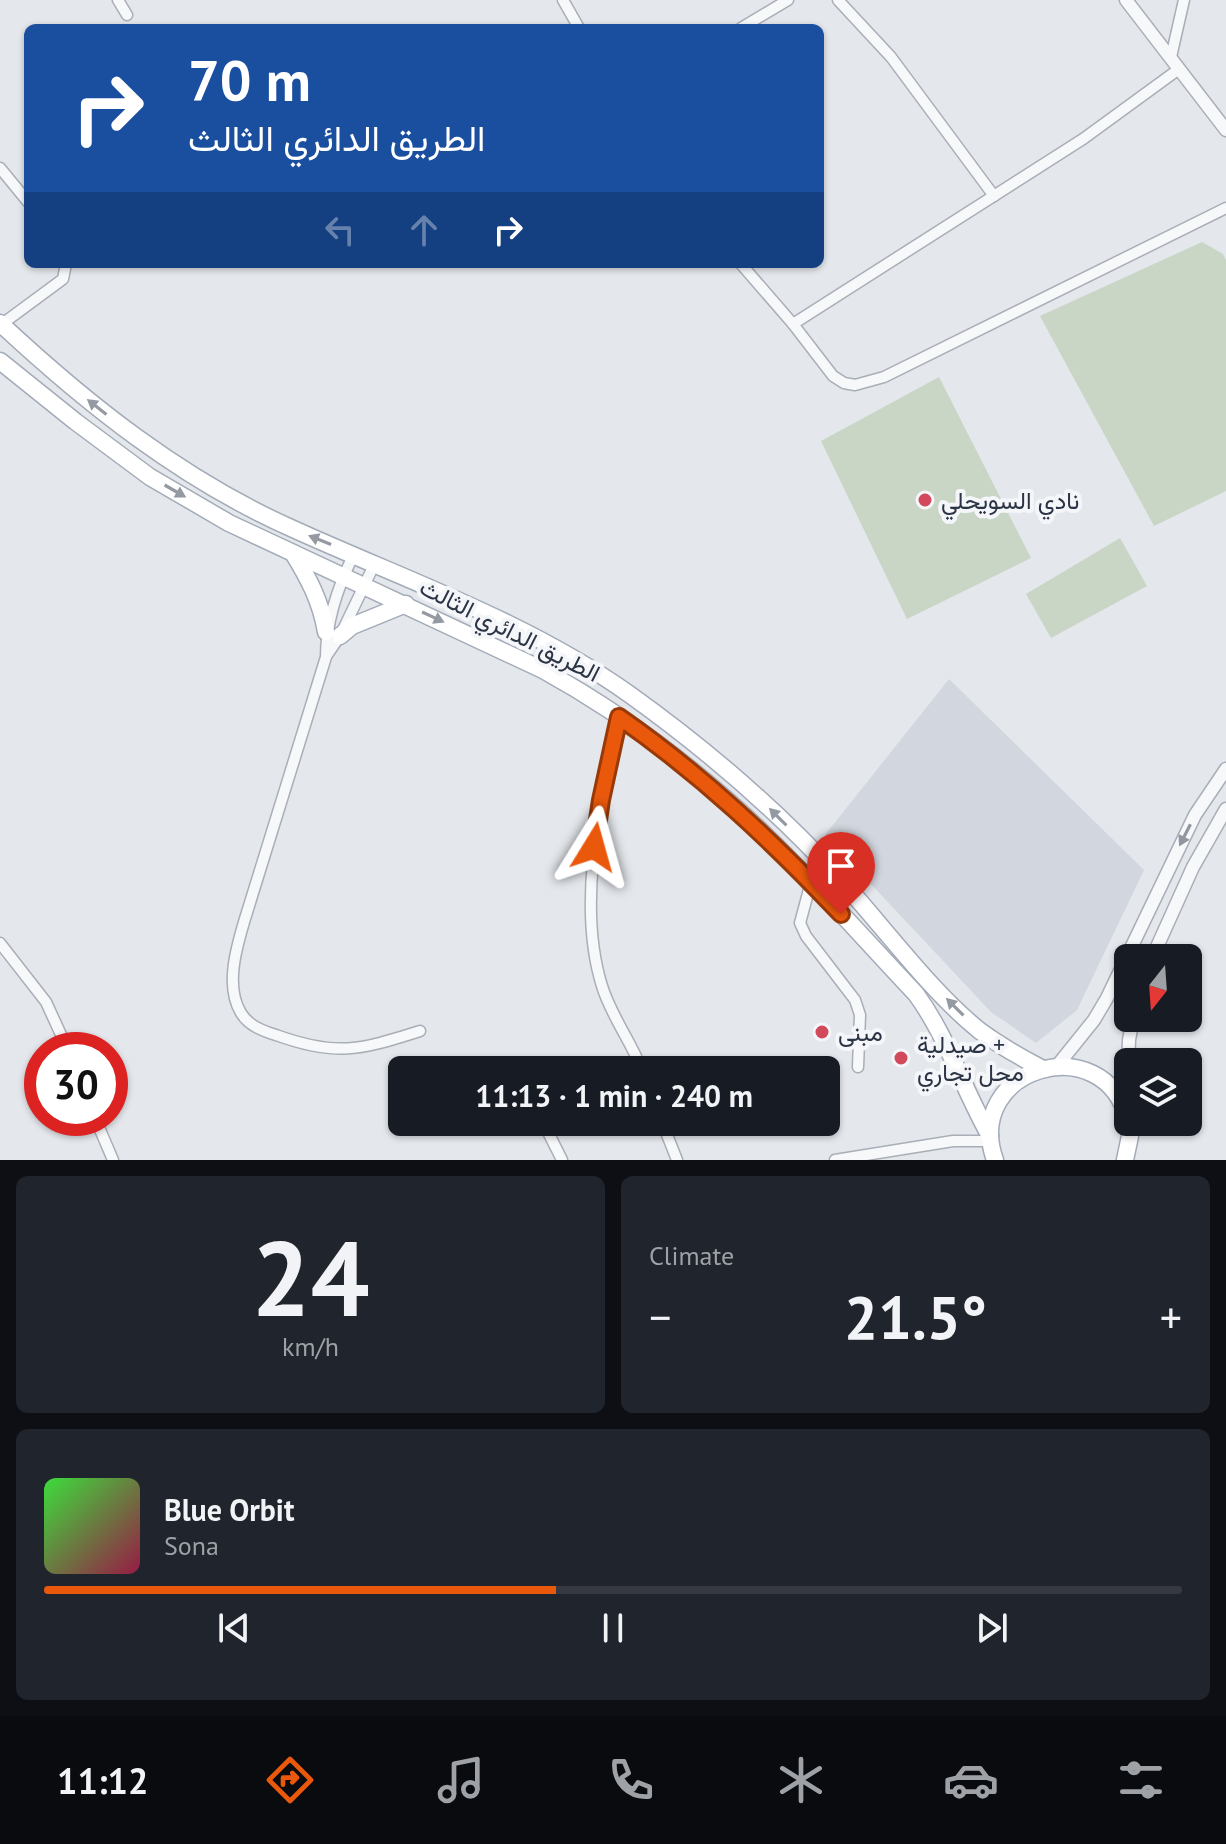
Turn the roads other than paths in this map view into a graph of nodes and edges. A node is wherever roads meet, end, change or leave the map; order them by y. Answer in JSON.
{"nodes":[{"id":1,"x":118,"y":0,"type":"edge"},
{"id":2,"x":563,"y":0,"type":"edge"},
{"id":3,"x":788,"y":0,"type":"edge"},
{"id":4,"x":838,"y":0,"type":"edge"},
{"id":5,"x":1126,"y":0,"type":"edge"},
{"id":6,"x":1184,"y":0,"type":"edge"},
{"id":7,"x":127,"y":15,"type":"dead end"},
{"id":8,"x":577,"y":24,"type":"edge"},
{"id":9,"x":748,"y":24,"type":"edge"},
{"id":10,"x":1171,"y":57,"type":"junction"},
{"id":11,"x":1179,"y":69,"type":"junction"},
{"id":12,"x":1226,"y":130,"type":"edge"},
{"id":13,"x":0,"y":168,"type":"edge"},
{"id":14,"x":994,"y":196,"type":"junction"},
{"id":15,"x":24,"y":197,"type":"edge"},
{"id":16,"x":1226,"y":208,"type":"edge"},
{"id":17,"x":65,"y":268,"type":"edge"},
{"id":18,"x":744,"y":268,"type":"edge"},
{"id":19,"x":1,"y":323,"type":"edge"},
{"id":20,"x":793,"y":324,"type":"junction"},
{"id":21,"x":0,"y":361,"type":"edge"},
{"id":22,"x":292,"y":552,"type":"junction"},
{"id":23,"x":354,"y":554,"type":"junction"},
{"id":24,"x":375,"y":563,"type":"junction"},
{"id":25,"x":343,"y":577,"type":"junction"},
{"id":26,"x":362,"y":586,"type":"junction"},
{"id":27,"x":406,"y":604,"type":"junction"},
{"id":28,"x":333,"y":634,"type":"junction"},
{"id":29,"x":619,"y":717,"type":"junction"},
{"id":30,"x":1226,"y":769,"type":"edge"},
{"id":31,"x":1226,"y":809,"type":"edge"},
{"id":32,"x":811,"y":882,"type":"junction"},
{"id":33,"x":0,"y":943,"type":"edge"},
{"id":34,"x":1158,"y":944,"type":"edge"},
{"id":35,"x":420,"y":1031,"type":"dead end"},
{"id":36,"x":60,"y":1032,"type":"edge"},
{"id":37,"x":635,"y":1056,"type":"edge"},
{"id":38,"x":858,"y":1067,"type":"dead end"},
{"id":39,"x":1049,"y":1067,"type":"junction"},
{"id":40,"x":1114,"y":1092,"type":"edge"},
{"id":41,"x":103,"y":1136,"type":"edge"},
{"id":42,"x":550,"y":1136,"type":"edge"},
{"id":43,"x":668,"y":1136,"type":"edge"},
{"id":44,"x":1127,"y":1136,"type":"edge"},
{"id":45,"x":1132,"y":1136,"type":"edge"},
{"id":46,"x":990,"y":1138,"type":"junction"},
{"id":47,"x":113,"y":1160,"type":"edge"},
{"id":48,"x":562,"y":1160,"type":"edge"},
{"id":49,"x":677,"y":1160,"type":"edge"},
{"id":50,"x":835,"y":1160,"type":"edge"},
{"id":51,"x":995,"y":1160,"type":"edge"},
{"id":52,"x":1125,"y":1160,"type":"edge"},
{"id":53,"x":1139,"y":1160,"type":"edge"}],
"edges":[{"from":1,"to":7,"type":"street"},
{"from":2,"to":8,"type":"street"},
{"from":3,"to":9,"type":"street"},
{"from":4,"to":14,"type":"street"},
{"from":5,"to":10,"type":"street"},
{"from":6,"to":10,"type":"street"},
{"from":10,"to":11,"type":"street"},
{"from":11,"to":12,"type":"street"},
{"from":11,"to":14,"type":"street"},
{"from":13,"to":15,"type":"street"},
{"from":14,"to":20,"type":"street"},
{"from":16,"to":20,"type":"street"},
{"from":17,"to":19,"type":"street"},
{"from":18,"to":20,"type":"street"},
{"from":23,"to":19,"type":"main road","name":"الطريق الدائري الثالث","one_way":true},
{"from":21,"to":22,"type":"main road","name":"الطريق الدائري الثالث","one_way":true},
{"from":22,"to":25,"type":"main road","name":"الطريق الدائري الثالث"},
{"from":22,"to":28,"type":"main road"},
{"from":23,"to":24,"type":"main road","name":"الطريق الدائري الثالث"},
{"from":23,"to":25,"type":"street"},
{"from":24,"to":26,"type":"street"},
{"from":39,"to":24,"type":"main road","name":"الطريق الدائري الثالث","one_way":true},
{"from":25,"to":26,"type":"main road","name":"الطريق الدائري الثالث"},
{"from":25,"to":28,"type":"street"},
{"from":26,"to":27,"type":"main road","name":"الطريق الدائري الثالث"},
{"from":26,"to":28,"type":"street"},
{"from":27,"to":28,"type":"main road"},
{"from":27,"to":29,"type":"main road","name":"الطريق الدائري الثالث","one_way":true},
{"from":28,"to":35,"type":"street"},
{"from":29,"to":32,"type":"main road","name":"الطريق الدائري الثالث"},
{"from":29,"to":37,"type":"street"},
{"from":30,"to":39,"type":"street","one_way":true},
{"from":31,"to":34,"type":"street"},
{"from":32,"to":38,"type":"street"},
{"from":32,"to":46,"type":"main road","name":"الطريق الدائري الثالث"},
{"from":33,"to":36,"type":"street"},
{"from":39,"to":40,"type":"main road","name":"الطريق الدائري الثالث"},
{"from":39,"to":46,"type":"main road"},
{"from":41,"to":47,"type":"street"},
{"from":42,"to":48,"type":"street"},
{"from":43,"to":49,"type":"street"},
{"from":44,"to":52,"type":"main road"},
{"from":45,"to":53,"type":"main road"},
{"from":46,"to":50,"type":"street"},
{"from":46,"to":51,"type":"main road","name":"الطريق الدائري الثالث"}]}
